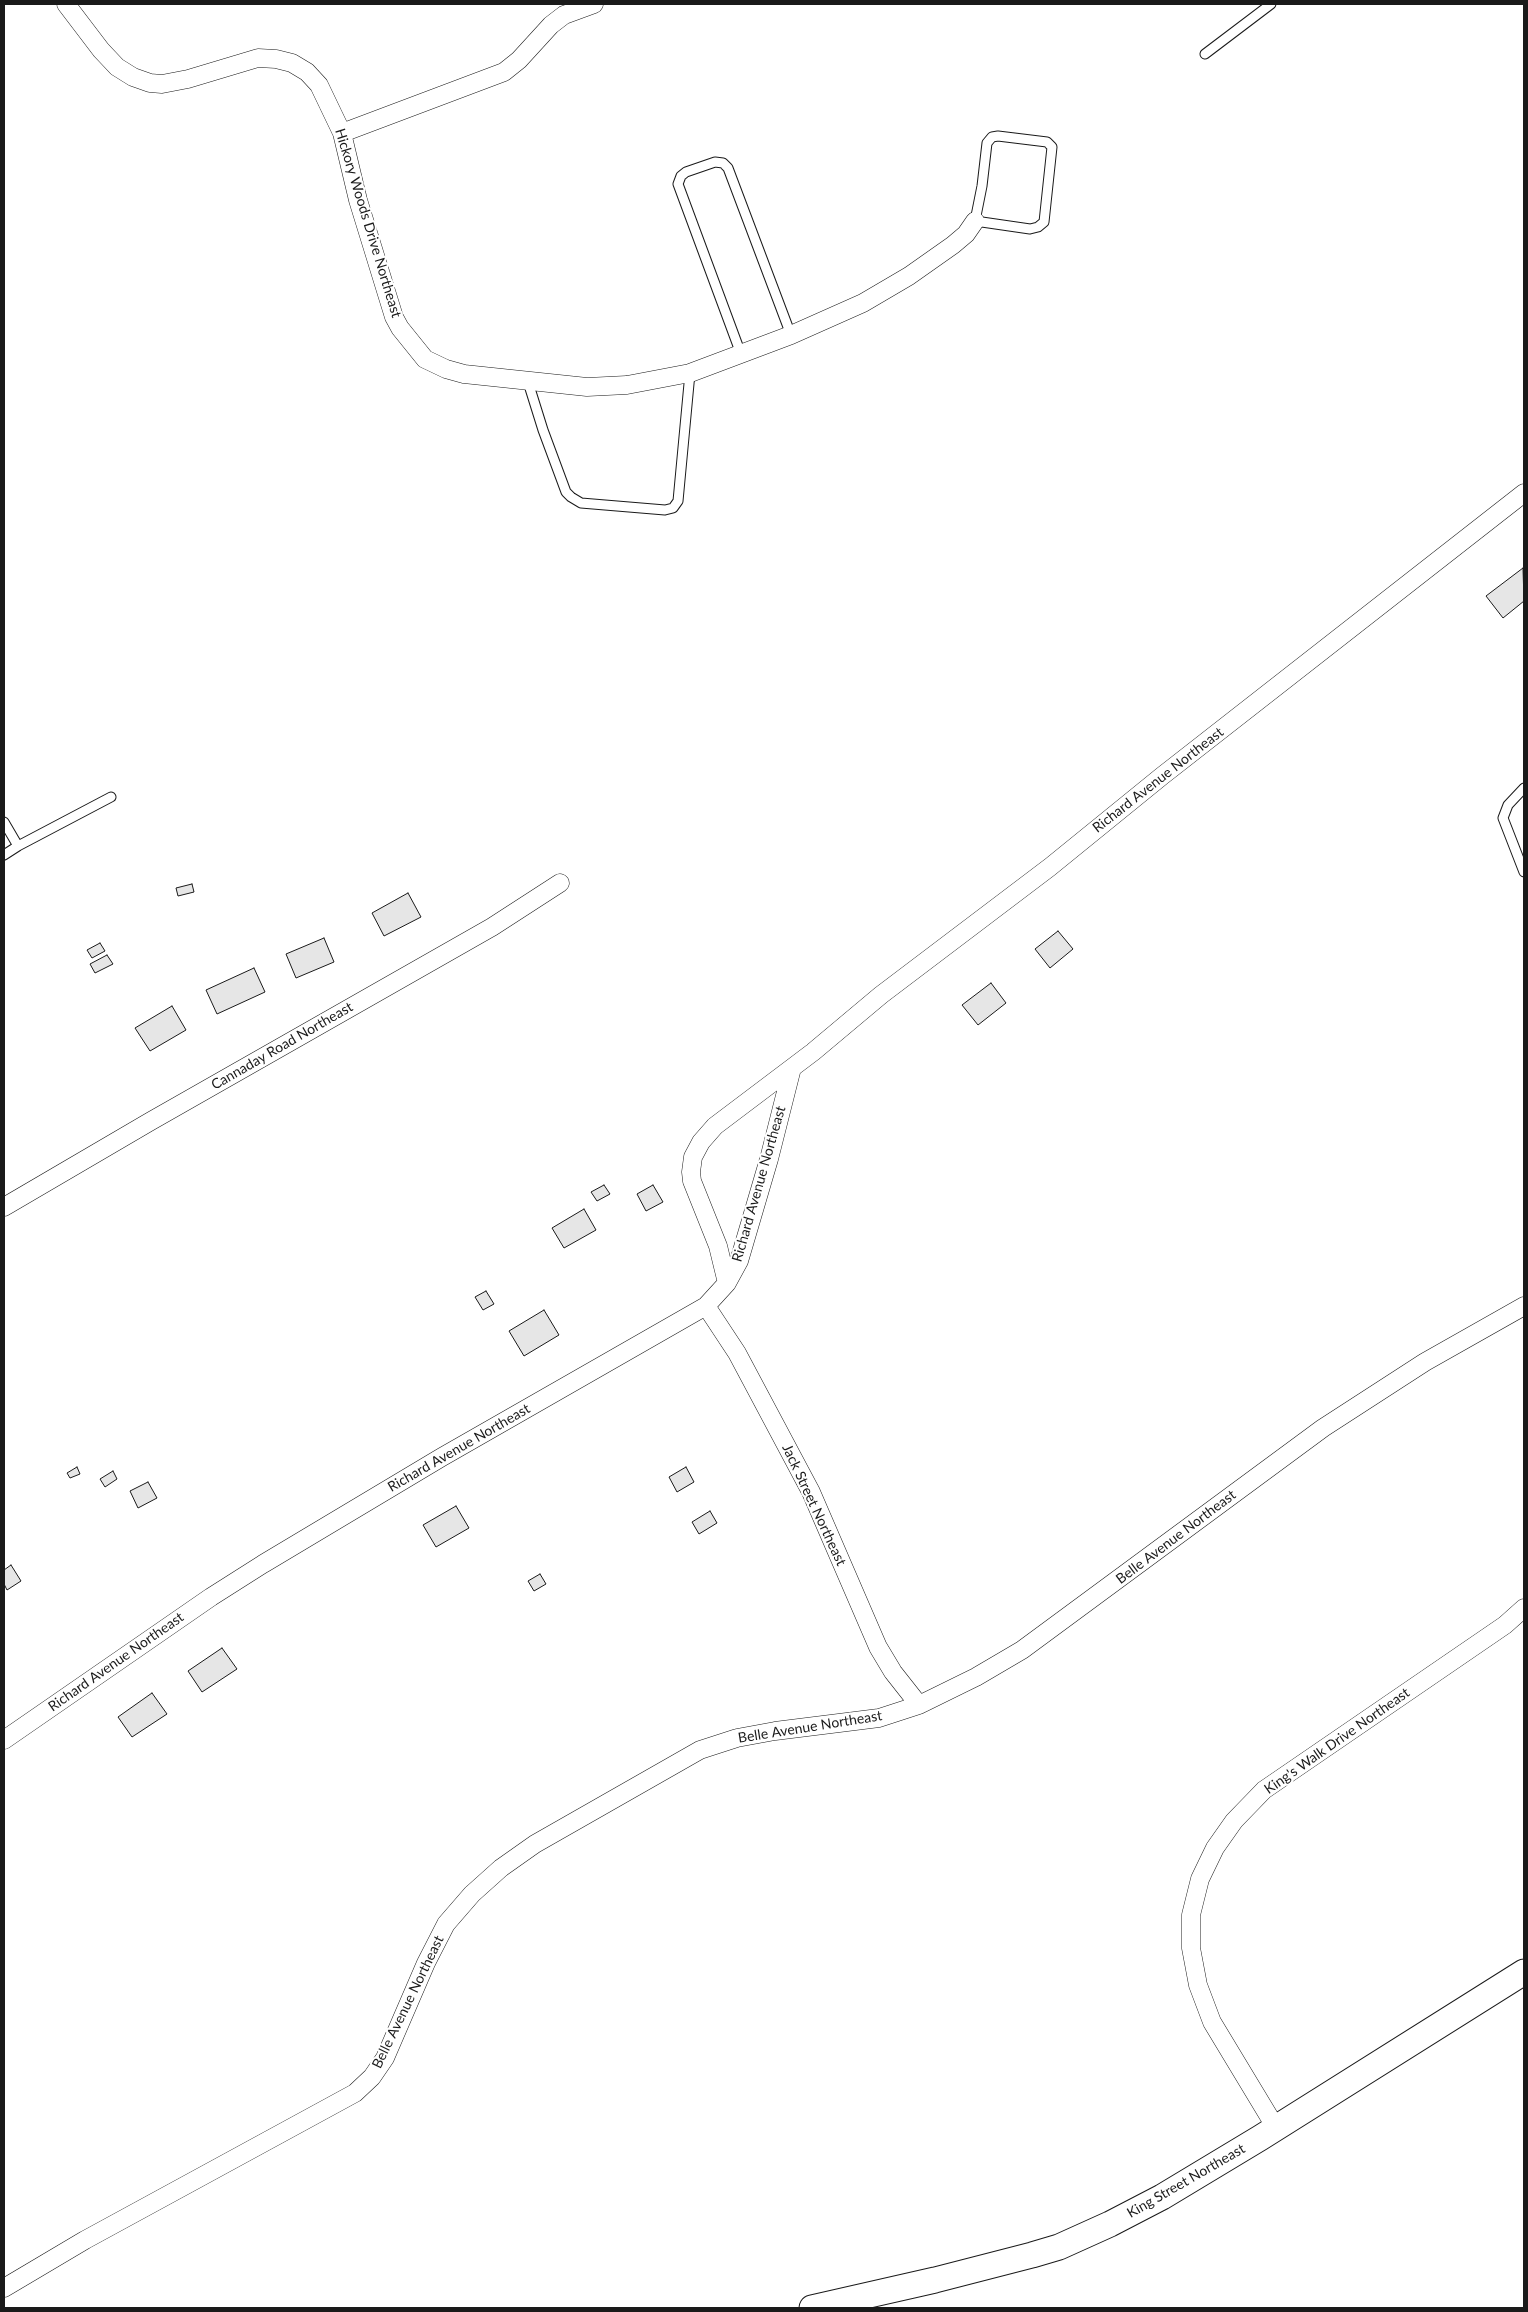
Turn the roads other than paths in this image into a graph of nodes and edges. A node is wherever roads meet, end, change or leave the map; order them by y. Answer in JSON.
{"nodes":[{"id":1,"x":66,"y":4,"type":"edge"},
{"id":2,"x":594,"y":4,"type":"edge"},
{"id":3,"x":1271,"y":4,"type":"edge"},
{"id":4,"x":1205,"y":54,"type":"dead end"},
{"id":5,"x":342,"y":133,"type":"junction"},
{"id":6,"x":975,"y":221,"type":"junction"},
{"id":7,"x":791,"y":335,"type":"junction"},
{"id":8,"x":741,"y":354,"type":"junction"},
{"id":9,"x":690,"y":373,"type":"junction"},
{"id":10,"x":528,"y":382,"type":"junction"},
{"id":11,"x":1524,"y":492,"type":"edge"},
{"id":12,"x":1524,"y":788,"type":"edge"},
{"id":13,"x":111,"y":797,"type":"dead end"},
{"id":14,"x":4,"y":822,"type":"edge"},
{"id":15,"x":18,"y":846,"type":"junction"},
{"id":16,"x":1520,"y":851,"type":"edge"},
{"id":17,"x":4,"y":855,"type":"edge"},
{"id":18,"x":1524,"y":872,"type":"edge"},
{"id":19,"x":560,"y":883,"type":"dead end"},
{"id":20,"x":792,"y":1068,"type":"junction"},
{"id":21,"x":4,"y":1207,"type":"edge"},
{"id":22,"x":727,"y":1283,"type":"junction"},
{"id":23,"x":706,"y":1306,"type":"junction"},
{"id":24,"x":1524,"y":1306,"type":"edge"},
{"id":25,"x":1524,"y":1608,"type":"edge"},
{"id":26,"x":919,"y":1704,"type":"junction"},
{"id":27,"x":4,"y":1740,"type":"edge"},
{"id":28,"x":1524,"y":1972,"type":"edge"},
{"id":29,"x":1276,"y":2128,"type":"junction"},
{"id":30,"x":4,"y":2288,"type":"edge"},
{"id":31,"x":812,"y":2308,"type":"edge"}],
"edges":[{"from":1,"to":5,"type":"street","name":"Hickory Woods Drive Northeast"},
{"from":2,"to":5,"type":"street"},
{"from":3,"to":4,"type":"lane"},
{"from":5,"to":10,"type":"street","name":"Hickory Woods Drive Northeast"},
{"from":6,"to":6,"type":"lane"},
{"from":6,"to":7,"type":"street","name":"Hickory Woods Drive Northeast"},
{"from":7,"to":8,"type":"street","name":"Hickory Woods Drive Northeast"},
{"from":7,"to":8,"type":"lane"},
{"from":8,"to":9,"type":"street","name":"Hickory Woods Drive Northeast"},
{"from":9,"to":10,"type":"street","name":"Hickory Woods Drive Northeast"},
{"from":9,"to":10,"type":"lane"},
{"from":11,"to":20,"type":"street","name":"Richard Avenue Northeast"},
{"from":12,"to":16,"type":"lane"},
{"from":13,"to":15,"type":"lane"},
{"from":14,"to":15,"type":"lane"},
{"from":15,"to":17,"type":"lane"},
{"from":16,"to":18,"type":"lane"},
{"from":19,"to":21,"type":"street","name":"Cannaday Road Northeast"},
{"from":20,"to":22,"type":"street","name":"Richard Avenue Northeast"},
{"from":20,"to":22,"type":"street","name":"Richard Avenue Northeast"},
{"from":22,"to":23,"type":"street","name":"Richard Avenue Northeast"},
{"from":23,"to":26,"type":"street","name":"Jack Street Northeast"},
{"from":23,"to":27,"type":"street","name":"Richard Avenue Northeast"},
{"from":24,"to":26,"type":"street","name":"Belle Avenue Northeast"},
{"from":25,"to":29,"type":"street","name":"King's Walk Drive Northeast"},
{"from":26,"to":30,"type":"street","name":"Belle Avenue Northeast"},
{"from":28,"to":29,"type":"street","name":"King Street Northeast"},
{"from":29,"to":31,"type":"street","name":"King Street Northeast"}]}
